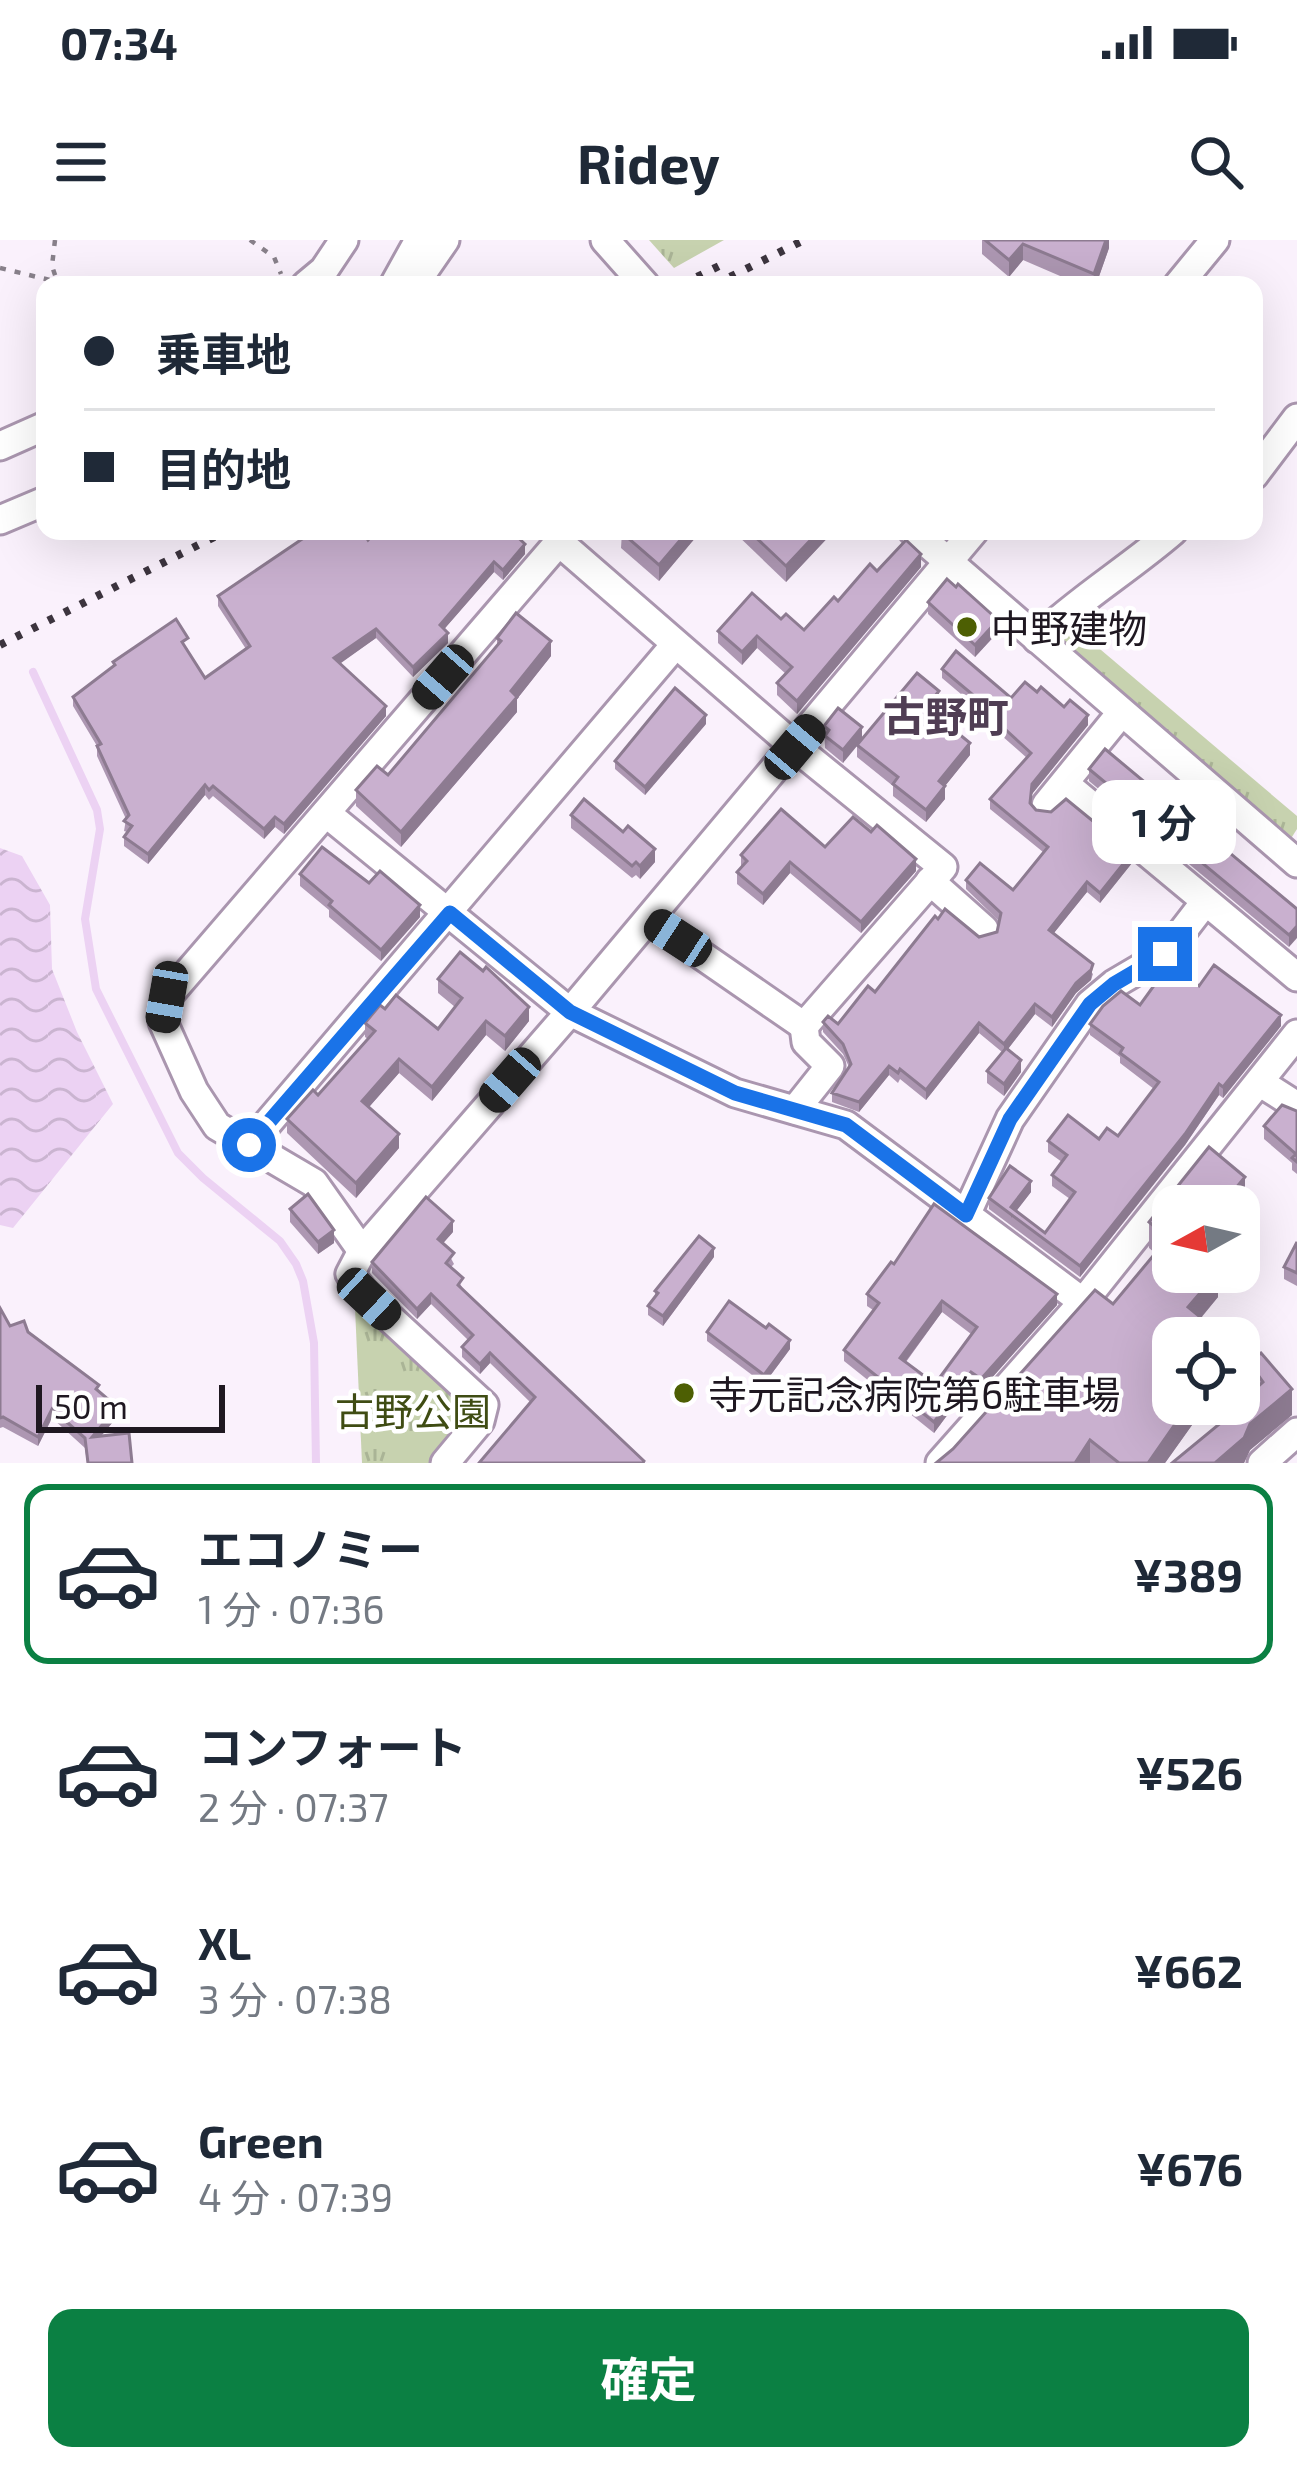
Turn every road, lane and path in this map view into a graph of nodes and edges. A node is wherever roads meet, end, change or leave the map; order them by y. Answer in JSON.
{"nodes":[{"id":1,"x":55,"y":240,"type":"edge"},
{"id":2,"x":250,"y":240,"type":"edge"},
{"id":3,"x":344,"y":240,"type":"edge"},
{"id":4,"x":419,"y":240,"type":"edge"},
{"id":5,"x":446,"y":240,"type":"edge"},
{"id":6,"x":605,"y":240,"type":"edge"},
{"id":7,"x":1215,"y":240,"type":"edge"},
{"id":8,"x":0,"y":268,"type":"edge"},
{"id":9,"x":55,"y":276,"type":"edge"},
{"id":10,"x":282,"y":276,"type":"edge"},
{"id":11,"x":317,"y":276,"type":"edge"},
{"id":12,"x":399,"y":276,"type":"edge"},
{"id":13,"x":420,"y":276,"type":"edge"},
{"id":14,"x":637,"y":276,"type":"edge"},
{"id":15,"x":1185,"y":276,"type":"edge"},
{"id":16,"x":36,"y":278,"type":"edge"},
{"id":17,"x":36,"y":430,"type":"edge"},
{"id":18,"x":1292,"y":436,"type":"edge"},
{"id":19,"x":0,"y":446,"type":"edge"},
{"id":20,"x":1263,"y":466,"type":"edge"},
{"id":21,"x":36,"y":505,"type":"edge"},
{"id":22,"x":0,"y":520,"type":"edge"},
{"id":23,"x":923,"y":540,"type":"edge"},
{"id":24,"x":966,"y":540,"type":"edge"},
{"id":25,"x":1163,"y":540,"type":"edge"},
{"id":26,"x":948,"y":562,"type":"junction"},
{"id":27,"x":1037,"y":639,"type":"junction"},
{"id":28,"x":675,"y":645,"type":"junction"},
{"id":29,"x":1120,"y":713,"type":"junction"},
{"id":30,"x":795,"y":747,"type":"junction"},
{"id":31,"x":326,"y":813,"type":"junction"},
{"id":32,"x":1297,"y":862,"type":"edge"},
{"id":33,"x":931,"y":881,"type":"junction"},
{"id":34,"x":1205,"y":902,"type":"junction"},
{"id":35,"x":450,"y":913,"type":"junction"},
{"id":36,"x":649,"y":919,"type":"junction"},
{"id":37,"x":984,"y":929,"type":"dead end"},
{"id":38,"x":1297,"y":977,"type":"edge"},
{"id":39,"x":570,"y":1012,"type":"junction"},
{"id":40,"x":804,"y":1026,"type":"junction"},
{"id":41,"x":1297,"y":1034,"type":"edge"},
{"id":42,"x":1261,"y":1083,"type":"junction"},
{"id":43,"x":1297,"y":1106,"type":"edge"},
{"id":44,"x":795,"y":1110,"type":"junction"},
{"id":45,"x":249,"y":1145,"type":"junction"},
{"id":46,"x":966,"y":1215,"type":"junction"},
{"id":47,"x":362,"y":1251,"type":"junction"},
{"id":48,"x":1083,"y":1302,"type":"junction"},
{"id":49,"x":1297,"y":1432,"type":"edge"},
{"id":50,"x":445,"y":1463,"type":"edge"},
{"id":51,"x":940,"y":1463,"type":"edge"},
{"id":52,"x":1262,"y":1463,"type":"edge"}],
"edges":[{"from":1,"to":9,"type":"path"},
{"from":2,"to":10,"type":"path"},
{"from":3,"to":11,"type":"street"},
{"from":4,"to":12,"type":"street"},
{"from":5,"to":13,"type":"street"},
{"from":6,"to":14,"type":"street"},
{"from":7,"to":15,"type":"street"},
{"from":8,"to":16,"type":"path"},
{"from":17,"to":19,"type":"street"},
{"from":18,"to":20,"type":"street"},
{"from":21,"to":22,"type":"street"},
{"from":23,"to":26,"type":"street"},
{"from":24,"to":26,"type":"street"},
{"from":25,"to":27,"type":"street"},
{"from":26,"to":27,"type":"street"},
{"from":26,"to":30,"type":"street"},
{"from":27,"to":29,"type":"street"},
{"from":28,"to":30,"type":"street"},
{"from":28,"to":31,"type":"street"},
{"from":28,"to":35,"type":"street"},
{"from":29,"to":32,"type":"street"},
{"from":29,"to":34,"type":"street"},
{"from":30,"to":33,"type":"street"},
{"from":30,"to":36,"type":"street"},
{"from":31,"to":35,"type":"street"},
{"from":31,"to":45,"type":"street"},
{"from":33,"to":37,"type":"street"},
{"from":33,"to":40,"type":"street"},
{"from":34,"to":38,"type":"street"},
{"from":34,"to":46,"type":"street"},
{"from":35,"to":39,"type":"street"},
{"from":35,"to":45,"type":"street"},
{"from":36,"to":39,"type":"street"},
{"from":36,"to":40,"type":"street"},
{"from":39,"to":44,"type":"street"},
{"from":39,"to":47,"type":"street"},
{"from":40,"to":44,"type":"street"},
{"from":41,"to":42,"type":"street"},
{"from":42,"to":43,"type":"street"},
{"from":42,"to":48,"type":"street"},
{"from":44,"to":46,"type":"street"},
{"from":45,"to":47,"type":"street"},
{"from":46,"to":48,"type":"street"},
{"from":47,"to":50,"type":"street"},
{"from":48,"to":51,"type":"street"},
{"from":49,"to":52,"type":"street"}]}
